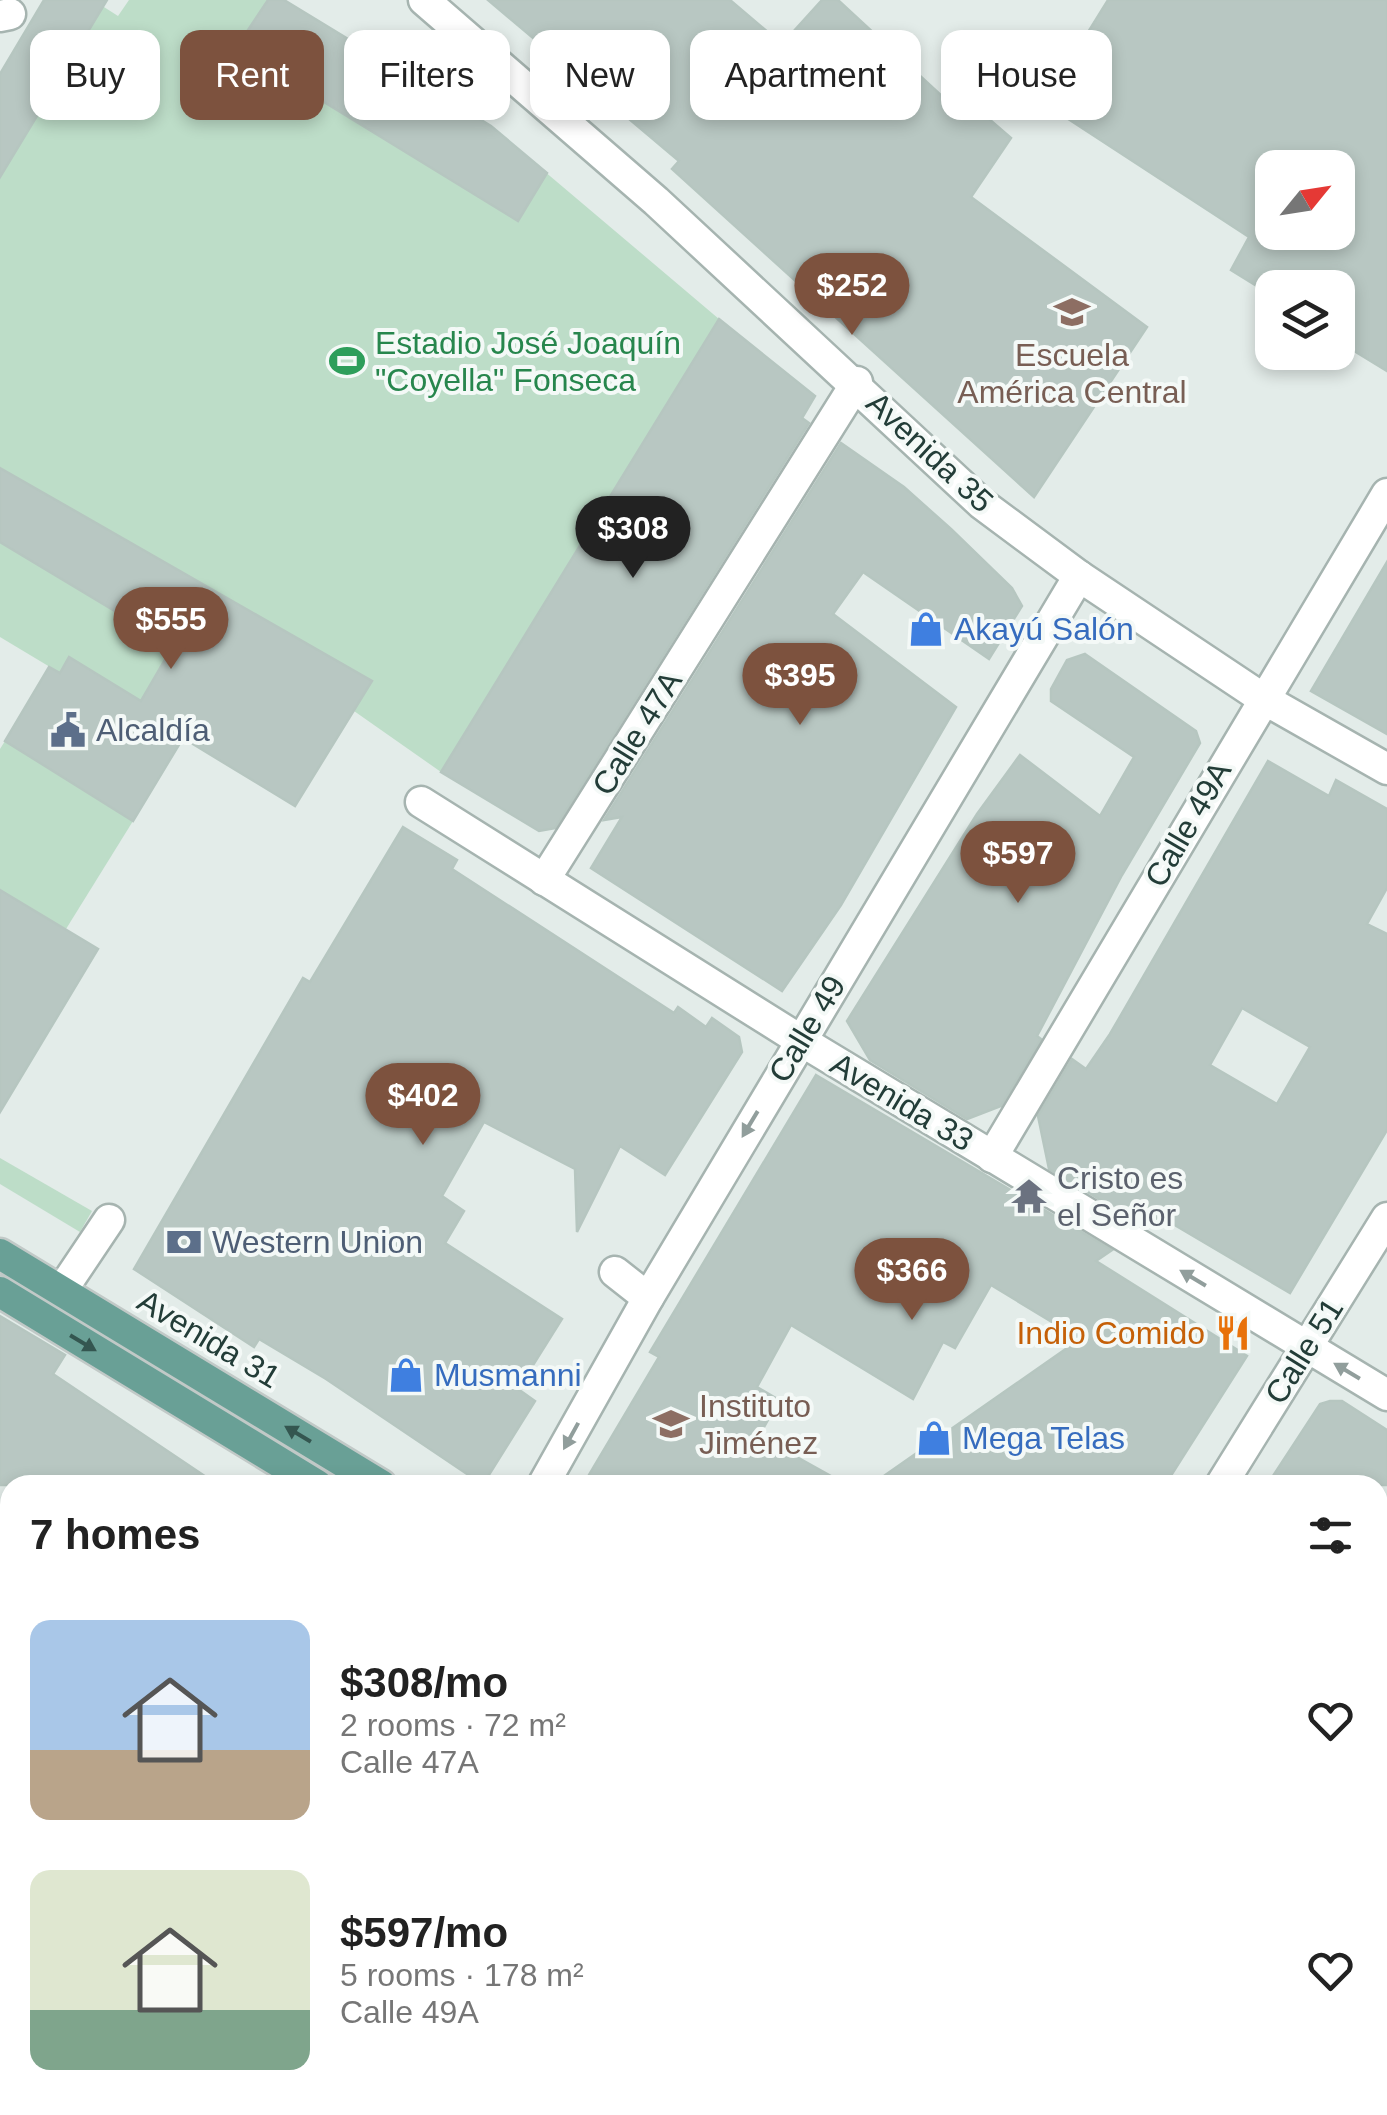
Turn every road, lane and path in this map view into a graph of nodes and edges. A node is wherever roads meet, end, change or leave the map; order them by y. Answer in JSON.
{"nodes":[{"id":1,"x":424,"y":0,"type":"edge"},
{"id":2,"x":856,"y":382,"type":"junction"},
{"id":3,"x":1387,"y":494,"type":"edge"},
{"id":4,"x":1079,"y":576,"type":"junction"},
{"id":5,"x":1262,"y":698,"type":"junction"},
{"id":6,"x":1387,"y":769,"type":"edge"},
{"id":7,"x":421,"y":802,"type":"dead end"},
{"id":8,"x":544,"y":880,"type":"junction"},
{"id":9,"x":800,"y":1040,"type":"junction"},
{"id":10,"x":992,"y":1157,"type":"junction"},
{"id":11,"x":1387,"y":1218,"type":"edge"},
{"id":12,"x":108,"y":1220,"type":"dead end"},
{"id":13,"x":0,"y":1254,"type":"edge"},
{"id":14,"x":615,"y":1272,"type":"dead end"},
{"id":15,"x":62,"y":1290,"type":"junction"},
{"id":16,"x":0,"y":1292,"type":"edge"},
{"id":17,"x":648,"y":1298,"type":"junction"},
{"id":18,"x":1306,"y":1347,"type":"junction"},
{"id":19,"x":1387,"y":1395,"type":"edge"},
{"id":20,"x":301,"y":1475,"type":"edge"},
{"id":21,"x":365,"y":1475,"type":"edge"},
{"id":22,"x":550,"y":1475,"type":"edge"},
{"id":23,"x":1227,"y":1475,"type":"edge"}],
"edges":[{"from":1,"to":2,"type":"street","name":"Avenida 35"},
{"from":2,"to":4,"type":"street","name":"Avenida 35"},
{"from":2,"to":8,"type":"street","name":"Calle 47A"},
{"from":3,"to":5,"type":"street","name":"Calle 49A"},
{"from":4,"to":5,"type":"street","name":"Avenida 35"},
{"from":4,"to":9,"type":"street","name":"Calle 49"},
{"from":5,"to":6,"type":"street","name":"Avenida 35"},
{"from":5,"to":10,"type":"street","name":"Calle 49A"},
{"from":7,"to":8,"type":"street","name":"Avenida 33"},
{"from":8,"to":9,"type":"street","name":"Avenida 33"},
{"from":9,"to":10,"type":"street","name":"Avenida 33"},
{"from":9,"to":17,"type":"street","name":"Calle 49","one_way":true},
{"from":18,"to":10,"type":"street","name":"Avenida 33","one_way":true},
{"from":11,"to":18,"type":"street","name":"Calle 51"},
{"from":12,"to":15,"type":"street"},
{"from":13,"to":15,"type":"main road","name":"Avenida 31"},
{"from":14,"to":17,"type":"street"},
{"from":21,"to":15,"type":"main road","name":"Avenida 31","one_way":true},
{"from":16,"to":20,"type":"main road","one_way":true},
{"from":17,"to":22,"type":"street","name":"Calle 49","one_way":true},
{"from":19,"to":18,"type":"street","name":"Avenida 33","one_way":true},
{"from":18,"to":23,"type":"street","name":"Calle 51"}]}
